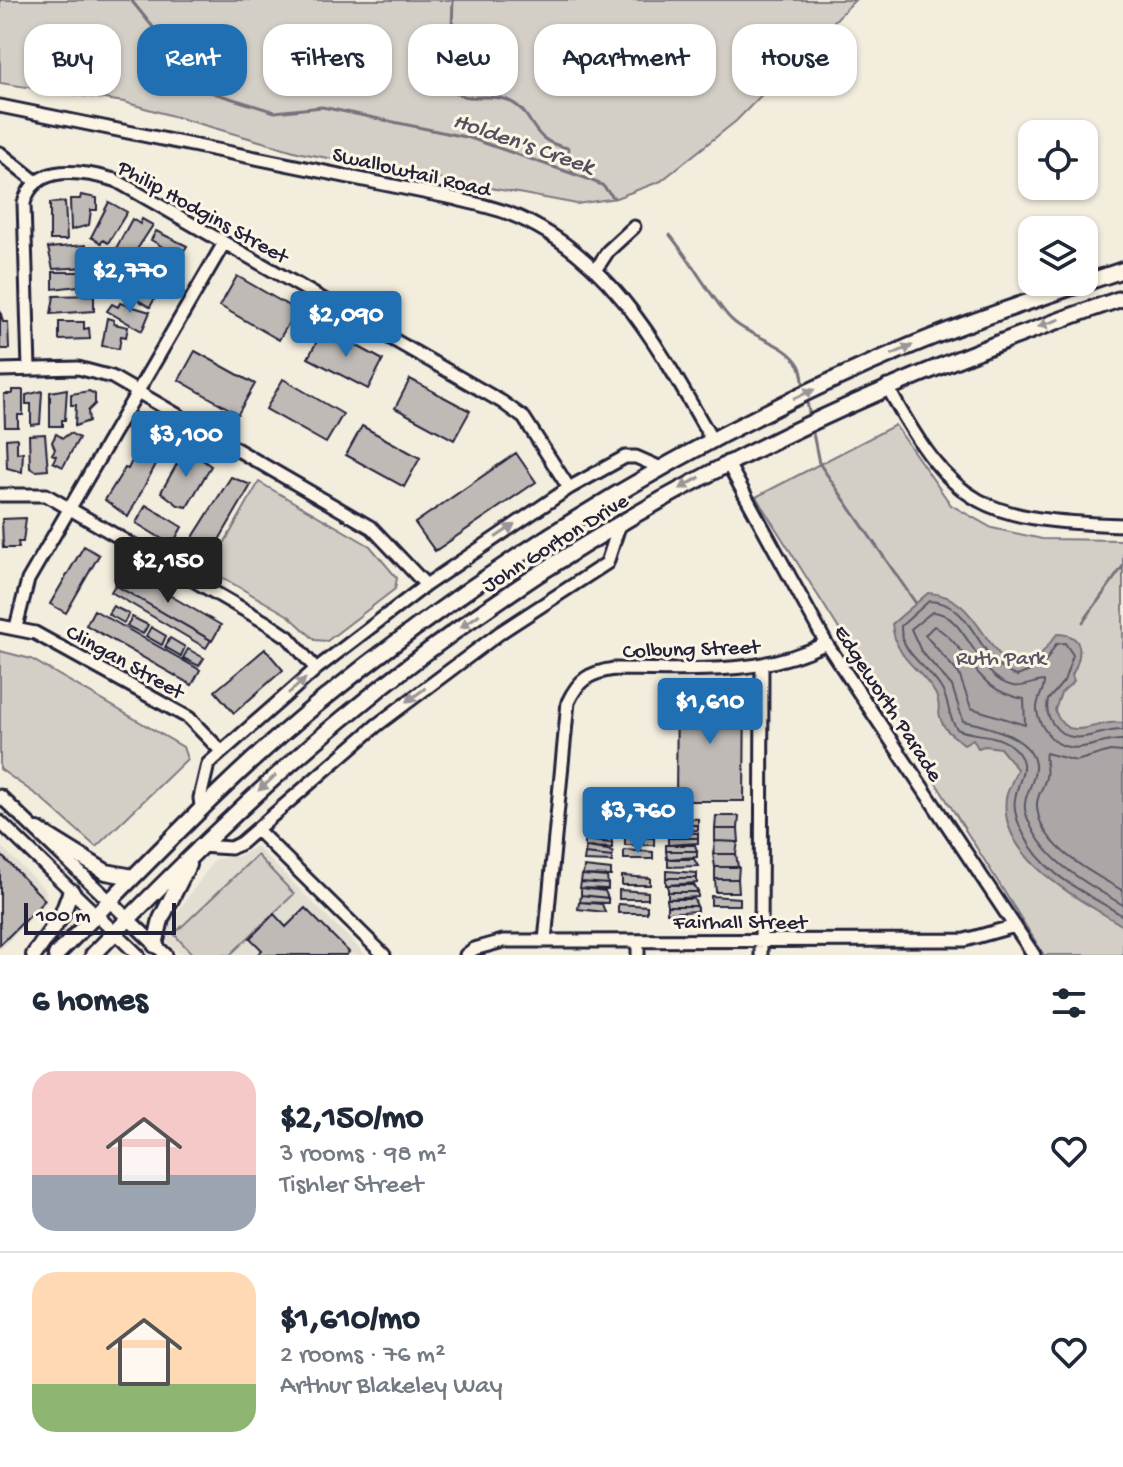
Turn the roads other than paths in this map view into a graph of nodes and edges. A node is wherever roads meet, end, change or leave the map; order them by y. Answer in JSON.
{"nodes":[{"id":1,"x":0,"y":106,"type":"edge"},
{"id":2,"x":0,"y":153,"type":"edge"},
{"id":3,"x":35,"y":181,"type":"junction"},
{"id":4,"x":634,"y":227,"type":"dead end"},
{"id":5,"x":224,"y":243,"type":"junction"},
{"id":6,"x":597,"y":268,"type":"junction"},
{"id":7,"x":1123,"y":270,"type":"edge"},
{"id":8,"x":1123,"y":298,"type":"edge"},
{"id":9,"x":29,"y":369,"type":"junction"},
{"id":10,"x":0,"y":370,"type":"edge"},
{"id":11,"x":887,"y":386,"type":"junction"},
{"id":12,"x":137,"y":392,"type":"junction"},
{"id":13,"x":712,"y":440,"type":"junction"},
{"id":14,"x":727,"y":462,"type":"junction"},
{"id":15,"x":661,"y":468,"type":"junction"},
{"id":16,"x":569,"y":488,"type":"junction"},
{"id":17,"x":0,"y":495,"type":"edge"},
{"id":18,"x":69,"y":509,"type":"junction"},
{"id":19,"x":620,"y":523,"type":"junction"},
{"id":20,"x":1123,"y":525,"type":"edge"},
{"id":21,"x":426,"y":585,"type":"junction"},
{"id":22,"x":0,"y":626,"type":"edge"},
{"id":23,"x":16,"y":627,"type":"junction"},
{"id":24,"x":826,"y":643,"type":"junction"},
{"id":25,"x":762,"y":666,"type":"junction"},
{"id":26,"x":316,"y":669,"type":"junction"},
{"id":27,"x":221,"y":751,"type":"junction"},
{"id":28,"x":0,"y":796,"type":"edge"},
{"id":29,"x":201,"y":806,"type":"junction"},
{"id":30,"x":0,"y":822,"type":"edge"},
{"id":31,"x":38,"y":830,"type":"junction"},
{"id":32,"x":257,"y":830,"type":"junction"},
{"id":33,"x":197,"y":848,"type":"junction"},
{"id":34,"x":133,"y":877,"type":"junction"},
{"id":35,"x":71,"y":891,"type":"junction"},
{"id":36,"x":110,"y":901,"type":"junction"},
{"id":37,"x":96,"y":915,"type":"junction"},
{"id":38,"x":129,"y":919,"type":"junction"},
{"id":39,"x":1015,"y":926,"type":"junction"},
{"id":40,"x":115,"y":933,"type":"junction"},
{"id":41,"x":906,"y":940,"type":"junction"},
{"id":42,"x":545,"y":941,"type":"junction"},
{"id":43,"x":638,"y":941,"type":"junction"},
{"id":44,"x":761,"y":941,"type":"junction"},
{"id":45,"x":161,"y":950,"type":"edge"},
{"id":46,"x":99,"y":954,"type":"edge"},
{"id":47,"x":34,"y":955,"type":"edge"},
{"id":48,"x":56,"y":955,"type":"edge"},
{"id":49,"x":138,"y":955,"type":"edge"},
{"id":50,"x":384,"y":955,"type":"edge"},
{"id":51,"x":466,"y":955,"type":"edge"},
{"id":52,"x":638,"y":955,"type":"edge"},
{"id":53,"x":761,"y":955,"type":"edge"},
{"id":54,"x":906,"y":955,"type":"edge"},
{"id":55,"x":1034,"y":955,"type":"edge"}],
"edges":[{"from":1,"to":6,"type":"street","name":"Swallowtail Road"},
{"from":2,"to":3,"type":"street"},
{"from":3,"to":5,"type":"street","name":"Philip Hodgins Street"},
{"from":3,"to":9,"type":"street"},
{"from":4,"to":6,"type":"street"},
{"from":5,"to":12,"type":"street"},
{"from":5,"to":16,"type":"street","name":"Philip Hodgins Street"},
{"from":6,"to":13,"type":"street","name":"Swallowtail Road"},
{"from":13,"to":7,"type":"main road","name":"John Gorton Drive","one_way":true},
{"from":8,"to":11,"type":"main road","name":"John Gorton Drive","one_way":true},
{"from":9,"to":10,"type":"street"},
{"from":9,"to":12,"type":"street"},
{"from":11,"to":14,"type":"main road","name":"John Gorton Drive"},
{"from":11,"to":20,"type":"street"},
{"from":12,"to":18,"type":"street"},
{"from":12,"to":21,"type":"street"},
{"from":13,"to":15,"type":"main road","name":"John Gorton Drive"},
{"from":14,"to":19,"type":"main road","name":"John Gorton Drive","one_way":true},
{"from":14,"to":24,"type":"street","name":"Edgeworth Parade"},
{"from":15,"to":16,"type":"street","name":"John Gorton Drive"},
{"from":15,"to":29,"type":"main road","name":"John Gorton Drive"},
{"from":21,"to":16,"type":"street","name":"John Gorton Drive","one_way":true},
{"from":17,"to":18,"type":"street"},
{"from":18,"to":23,"type":"street"},
{"from":18,"to":26,"type":"street"},
{"from":19,"to":32,"type":"street","one_way":true},
{"from":19,"to":33,"type":"main road","name":"John Gorton Drive","one_way":true},
{"from":21,"to":26,"type":"street","name":"John Gorton Drive"},
{"from":22,"to":23,"type":"street","name":"Clingan Street"},
{"from":23,"to":27,"type":"street","name":"Clingan Street"},
{"from":24,"to":25,"type":"street","name":"Colbung Street"},
{"from":24,"to":39,"type":"street","name":"Edgeworth Parade"},
{"from":25,"to":42,"type":"street","name":"Colbung Street"},
{"from":25,"to":44,"type":"street"},
{"from":27,"to":26,"type":"street","name":"John Gorton Drive","one_way":true},
{"from":27,"to":29,"type":"street","name":"John Gorton Drive"},
{"from":28,"to":31,"type":"street"},
{"from":29,"to":34,"type":"main road","name":"John Gorton Drive"},
{"from":30,"to":35,"type":"street"},
{"from":31,"to":34,"type":"main road"},
{"from":31,"to":36,"type":"street"},
{"from":32,"to":33,"type":"street"},
{"from":32,"to":50,"type":"street"},
{"from":33,"to":38,"type":"main road","name":"John Gorton Drive"},
{"from":33,"to":45,"type":"main road"},
{"from":34,"to":36,"type":"main road","name":"John Gorton Drive"},
{"from":35,"to":37,"type":"street"},
{"from":35,"to":47,"type":"main road"},
{"from":36,"to":37,"type":"main road","name":"John Gorton Drive"},
{"from":36,"to":38,"type":"street"},
{"from":37,"to":40,"type":"street"},
{"from":37,"to":48,"type":"main road","name":"John Gorton Drive"},
{"from":38,"to":40,"type":"main road","name":"John Gorton Drive"},
{"from":38,"to":45,"type":"street"},
{"from":39,"to":41,"type":"street","name":"Fairhall Street"},
{"from":39,"to":55,"type":"street","name":"Edgeworth Parade"},
{"from":40,"to":46,"type":"main road","name":"John Gorton Drive"},
{"from":40,"to":49,"type":"street"},
{"from":41,"to":44,"type":"street","name":"Fairhall Street"},
{"from":41,"to":54,"type":"street"},
{"from":42,"to":43,"type":"street","name":"Fairhall Street"},
{"from":42,"to":51,"type":"street","name":"Fairhall Street"},
{"from":43,"to":44,"type":"street","name":"Fairhall Street"},
{"from":43,"to":52,"type":"street"},
{"from":44,"to":53,"type":"street"}]}
